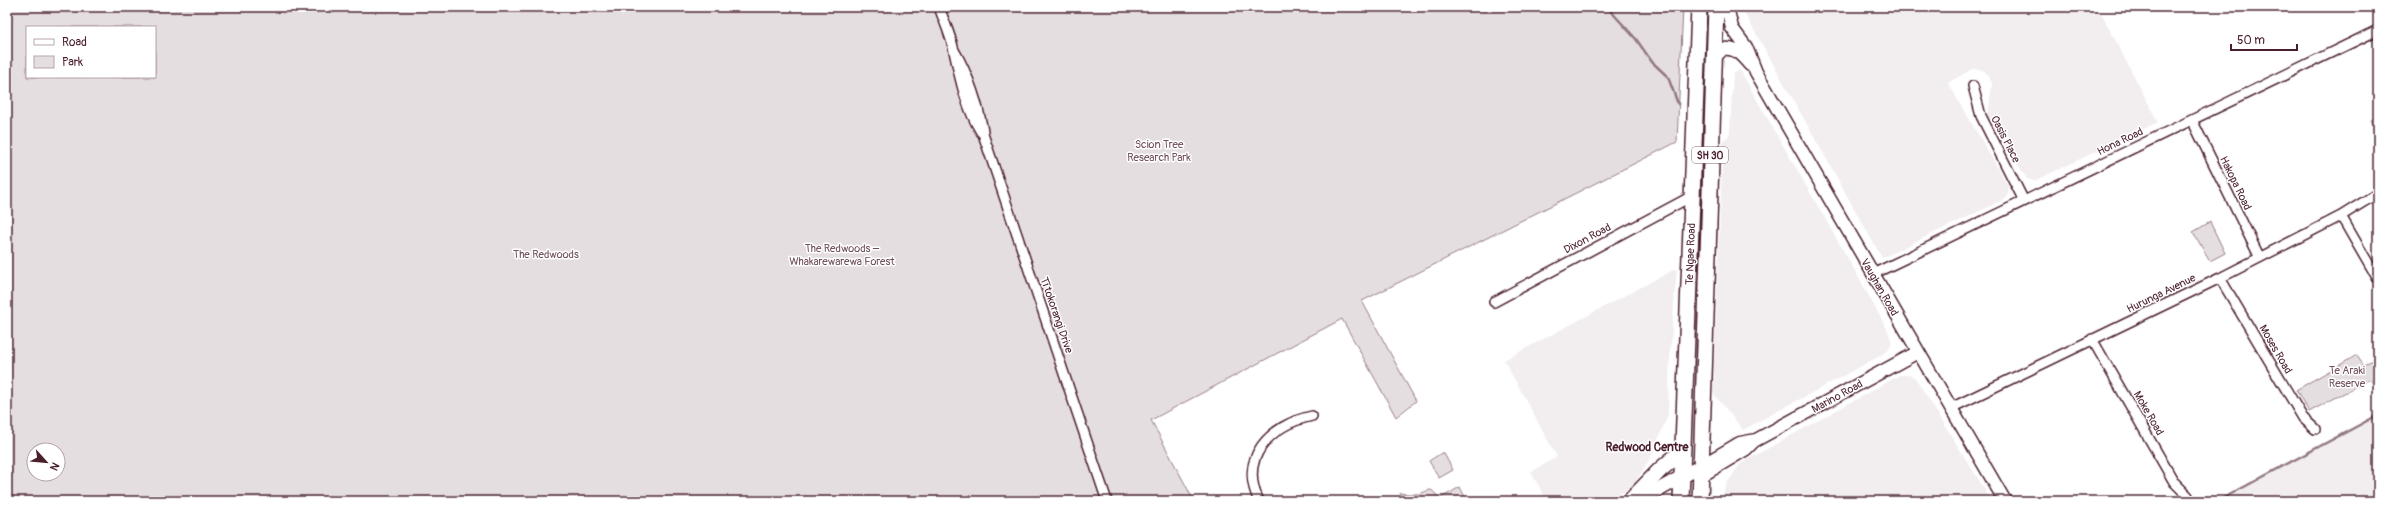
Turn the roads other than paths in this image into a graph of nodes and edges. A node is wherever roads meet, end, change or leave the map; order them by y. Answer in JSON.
{"nodes":[{"id":1,"x":939,"y":7,"type":"edge"},
{"id":2,"x":1699,"y":7,"type":"edge"},
{"id":3,"x":1716,"y":7,"type":"edge"},
{"id":4,"x":1727,"y":7,"type":"edge"},
{"id":5,"x":2378,"y":30,"type":"edge"},
{"id":6,"x":1714,"y":58,"type":"junction"},
{"id":7,"x":1756,"y":72,"type":"junction"},
{"id":8,"x":1973,"y":86,"type":"dead end"},
{"id":9,"x":2192,"y":120,"type":"junction"},
{"id":10,"x":2378,"y":193,"type":"edge"},
{"id":11,"x":1692,"y":196,"type":"junction"},
{"id":12,"x":2024,"y":201,"type":"junction"},
{"id":13,"x":2341,"y":216,"type":"junction"},
{"id":14,"x":2259,"y":256,"type":"junction"},
{"id":15,"x":1873,"y":274,"type":"junction"},
{"id":16,"x":2220,"y":278,"type":"junction"},
{"id":17,"x":2378,"y":280,"type":"edge"},
{"id":18,"x":1494,"y":302,"type":"dead end"},
{"id":19,"x":2092,"y":340,"type":"junction"},
{"id":20,"x":1918,"y":352,"type":"junction"},
{"id":21,"x":1951,"y":408,"type":"junction"},
{"id":22,"x":1312,"y":416,"type":"dead end"},
{"id":23,"x":2315,"y":430,"type":"dead end"},
{"id":24,"x":1682,"y":451,"type":"junction"},
{"id":25,"x":1701,"y":471,"type":"junction"},
{"id":26,"x":1682,"y":488,"type":"edge"},
{"id":27,"x":2188,"y":496,"type":"dead end"},
{"id":28,"x":1107,"y":501,"type":"edge"},
{"id":29,"x":1259,"y":501,"type":"edge"},
{"id":30,"x":1630,"y":501,"type":"edge"},
{"id":31,"x":1639,"y":501,"type":"edge"},
{"id":32,"x":1658,"y":501,"type":"edge"},
{"id":33,"x":1700,"y":501,"type":"edge"},
{"id":34,"x":2006,"y":501,"type":"edge"}],
"edges":[{"from":1,"to":28,"type":"street","name":"Tītokorangi Drive"},
{"from":2,"to":11,"type":"highway","name":"Te Ngae Road","number":"SH 30"},
{"from":3,"to":6,"type":"highway","name":"Te Ngae Road","number":"SH 30"},
{"from":4,"to":7,"type":"street","name":"Vaughan Road"},
{"from":5,"to":9,"type":"street","name":"Hona Road"},
{"from":6,"to":7,"type":"street","name":"Vaughan Road"},
{"from":6,"to":25,"type":"highway","name":"Te Ngae Road","number":"SH 30"},
{"from":7,"to":15,"type":"street","name":"Vaughan Road"},
{"from":8,"to":12,"type":"street","name":"Oasis Place"},
{"from":9,"to":12,"type":"street","name":"Hona Road"},
{"from":9,"to":14,"type":"street","name":"Hakopa Road"},
{"from":10,"to":13,"type":"street","name":"Hurunga Avenue"},
{"from":11,"to":18,"type":"street","name":"Dixon Road"},
{"from":11,"to":24,"type":"highway","name":"Te Ngae Road","number":"SH 30"},
{"from":12,"to":15,"type":"street","name":"Hona Road"},
{"from":13,"to":14,"type":"street","name":"Hurunga Avenue"},
{"from":13,"to":17,"type":"street"},
{"from":14,"to":16,"type":"street","name":"Hurunga Avenue"},
{"from":15,"to":20,"type":"street","name":"Vaughan Road"},
{"from":16,"to":19,"type":"street","name":"Hurunga Avenue"},
{"from":16,"to":23,"type":"street","name":"Moses Road"},
{"from":19,"to":21,"type":"street","name":"Hurunga Avenue"},
{"from":19,"to":27,"type":"street","name":"Moke Road"},
{"from":20,"to":21,"type":"street","name":"Vaughan Road"},
{"from":20,"to":25,"type":"street","name":"Marino Road"},
{"from":21,"to":34,"type":"street","name":"Vaughan Road"},
{"from":22,"to":29,"type":"street"},
{"from":24,"to":26,"type":"highway","name":"Te Ngae Road","number":"SH 30"},
{"from":24,"to":30,"type":"highway"},
{"from":25,"to":26,"type":"main road"},
{"from":25,"to":33,"type":"highway","name":"Te Ngae Road","number":"SH 30"},
{"from":26,"to":31,"type":"main road"},
{"from":26,"to":32,"type":"main road"}]}
